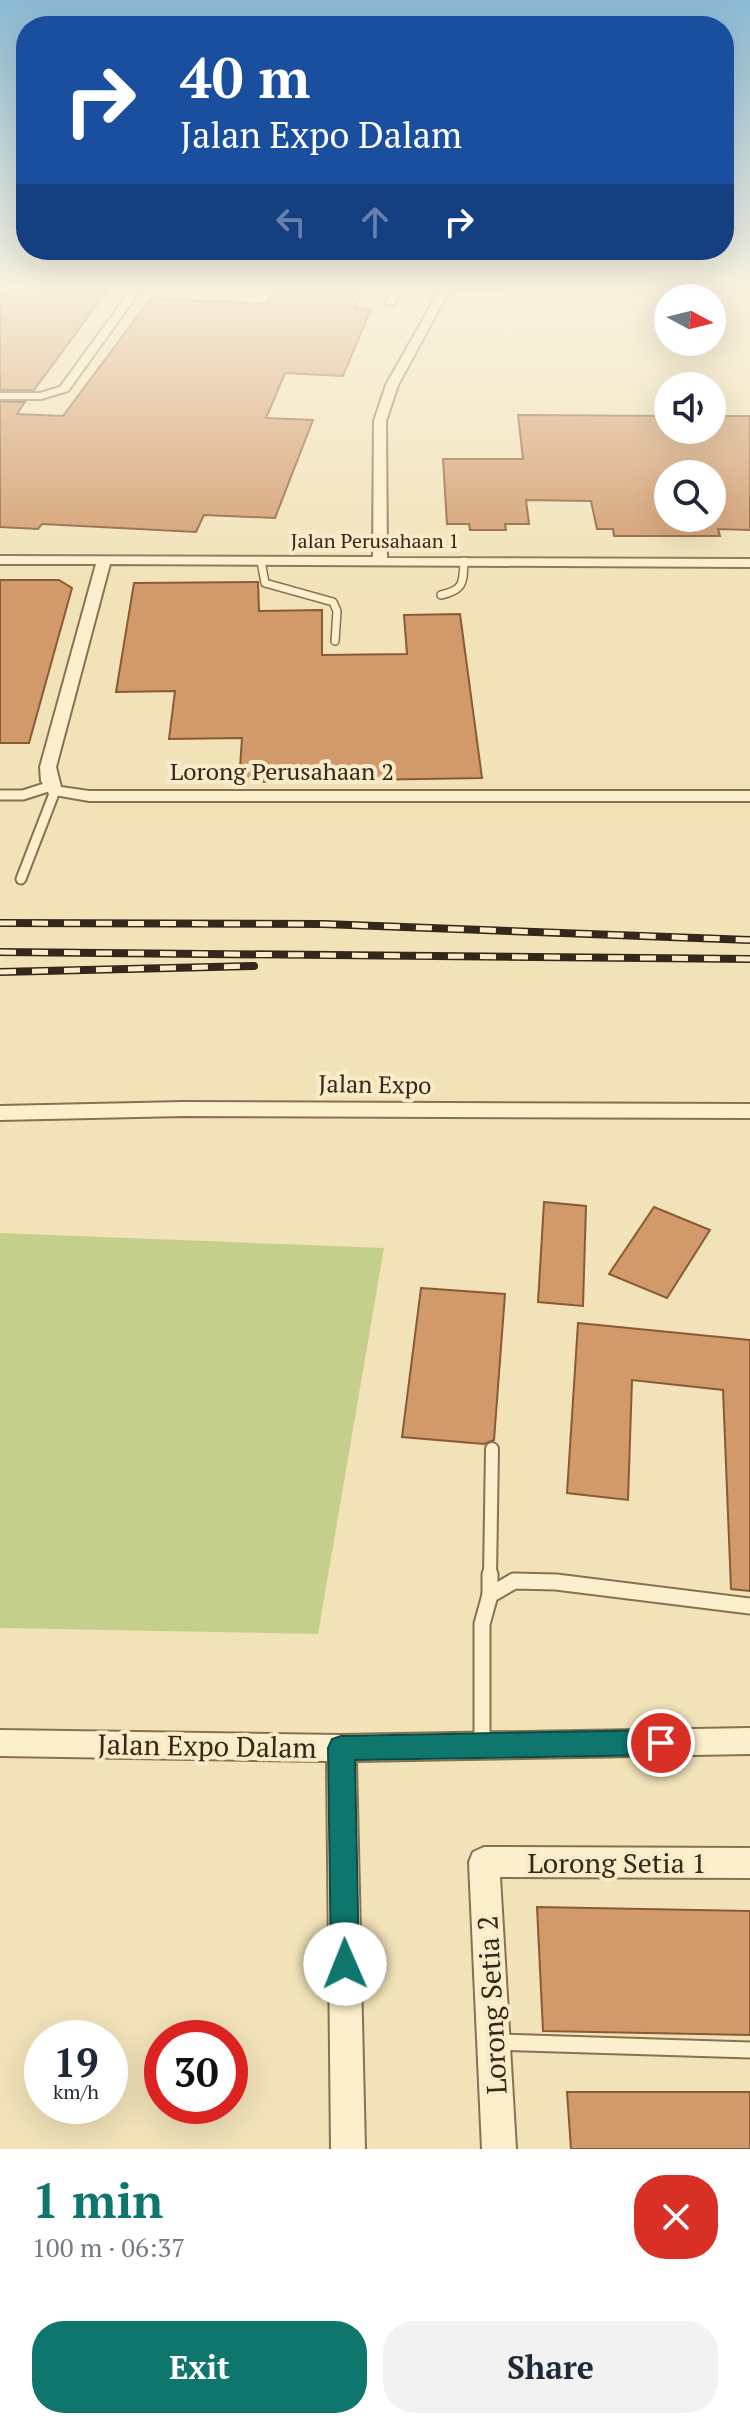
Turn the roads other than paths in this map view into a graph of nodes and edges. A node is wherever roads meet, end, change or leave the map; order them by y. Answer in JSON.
{"nodes":[{"id":1,"x":67,"y":384,"type":"edge"},
{"id":2,"x":392,"y":384,"type":"edge"},
{"id":3,"x":0,"y":396,"type":"edge"},
{"id":4,"x":0,"y":560,"type":"edge"},
{"id":5,"x":104,"y":561,"type":"junction"},
{"id":6,"x":261,"y":561,"type":"junction"},
{"id":7,"x":380,"y":561,"type":"junction"},
{"id":8,"x":464,"y":561,"type":"junction"},
{"id":9,"x":750,"y":563,"type":"edge"},
{"id":10,"x":441,"y":595,"type":"dead end"},
{"id":11,"x":335,"y":641,"type":"dead end"},
{"id":12,"x":53,"y":788,"type":"junction"},
{"id":13,"x":0,"y":795,"type":"edge"},
{"id":14,"x":750,"y":796,"type":"edge"},
{"id":15,"x":21,"y":879,"type":"dead end"},
{"id":16,"x":750,"y":1111,"type":"edge"},
{"id":17,"x":0,"y":1113,"type":"edge"},
{"id":18,"x":492,"y":1449,"type":"dead end"},
{"id":19,"x":490,"y":1595,"type":"junction"},
{"id":20,"x":750,"y":1606,"type":"edge"},
{"id":21,"x":750,"y":1741,"type":"edge"},
{"id":22,"x":0,"y":1743,"type":"edge"},
{"id":23,"x":482,"y":1746,"type":"junction"},
{"id":24,"x":341,"y":1748,"type":"junction"},
{"id":25,"x":484,"y":1862,"type":"joint"},
{"id":26,"x":750,"y":1863,"type":"edge"},
{"id":27,"x":493,"y":2042,"type":"junction"},
{"id":28,"x":750,"y":2050,"type":"edge"},
{"id":29,"x":348,"y":2149,"type":"edge"},
{"id":30,"x":499,"y":2149,"type":"edge"}],
"edges":[{"from":1,"to":3,"type":"street"},
{"from":2,"to":7,"type":"street"},
{"from":4,"to":5,"type":"street","name":"Jalan Perusahaan 1"},
{"from":5,"to":6,"type":"street","name":"Jalan Perusahaan 1"},
{"from":5,"to":12,"type":"street"},
{"from":6,"to":7,"type":"street","name":"Jalan Perusahaan 1"},
{"from":6,"to":11,"type":"lane"},
{"from":7,"to":8,"type":"street","name":"Jalan Perusahaan 1"},
{"from":8,"to":9,"type":"street","name":"Jalan Perusahaan 1"},
{"from":8,"to":10,"type":"lane"},
{"from":12,"to":13,"type":"lane"},
{"from":12,"to":14,"type":"street","name":"Lorong Perusahaan 2"},
{"from":12,"to":15,"type":"lane"},
{"from":16,"to":17,"type":"street","name":"Jalan Expo"},
{"from":18,"to":19,"type":"lane"},
{"from":19,"to":20,"type":"lane"},
{"from":19,"to":23,"type":"lane"},
{"from":21,"to":23,"type":"street","name":"Jalan Expo Dalam"},
{"from":22,"to":24,"type":"street","name":"Jalan Expo Dalam"},
{"from":23,"to":24,"type":"street","name":"Jalan Expo Dalam"},
{"from":24,"to":29,"type":"street"},
{"from":25,"to":26,"type":"street","name":"Lorong Setia 1"},
{"from":25,"to":27,"type":"street","name":"Lorong Setia 2"},
{"from":27,"to":28,"type":"lane"},
{"from":27,"to":30,"type":"street","name":"Lorong Setia 2"}]}
